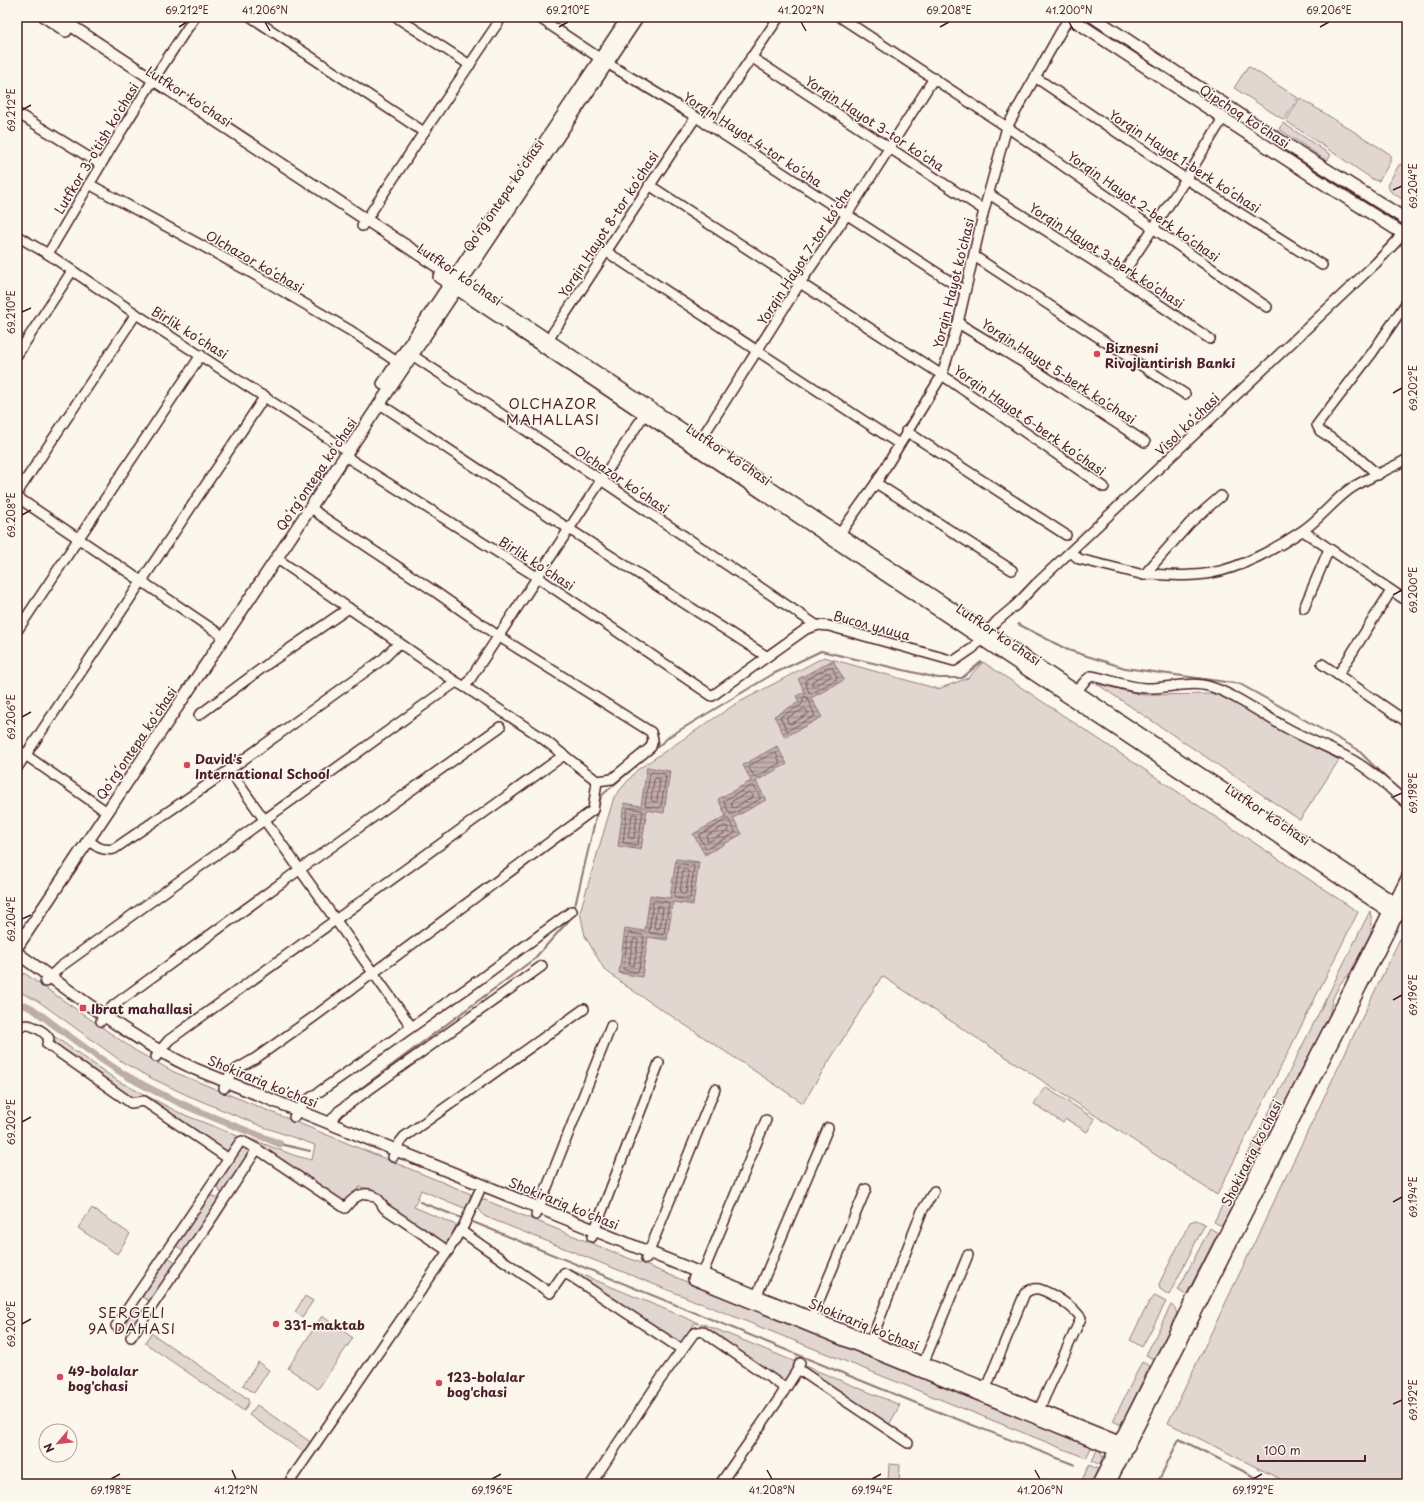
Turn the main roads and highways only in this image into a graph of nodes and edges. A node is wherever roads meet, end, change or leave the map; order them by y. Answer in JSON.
{"nodes":[{"id":1,"x":45,"y":17,"type":"edge"},
{"id":2,"x":58,"y":17,"type":"edge"},
{"id":3,"x":628,"y":17,"type":"edge"},
{"id":4,"x":638,"y":17,"type":"edge"},
{"id":5,"x":1069,"y":17,"type":"edge"},
{"id":6,"x":1093,"y":17,"type":"edge"},
{"id":7,"x":604,"y":61,"type":"junction"},
{"id":8,"x":1158,"y":61,"type":"junction"},
{"id":9,"x":1152,"y":71,"type":"junction"},
{"id":10,"x":151,"y":83,"type":"junction"},
{"id":11,"x":1256,"y":125,"type":"junction"},
{"id":12,"x":1249,"y":135,"type":"junction"},
{"id":13,"x":1407,"y":220,"type":"edge"},
{"id":14,"x":1404,"y":235,"type":"edge"},
{"id":15,"x":455,"y":283,"type":"junction"},
{"id":16,"x":401,"y":365,"type":"junction"},
{"id":17,"x":345,"y":451,"type":"junction"},
{"id":18,"x":221,"y":635,"type":"junction"},
{"id":19,"x":984,"y":636,"type":"junction"},
{"id":20,"x":104,"y":810,"type":"junction"},
{"id":21,"x":1395,"y":909,"type":"junction"},
{"id":22,"x":17,"y":934,"type":"edge"},
{"id":23,"x":17,"y":947,"type":"edge"},
{"id":24,"x":17,"y":953,"type":"edge"},
{"id":25,"x":17,"y":961,"type":"edge"},
{"id":26,"x":47,"y":980,"type":"junction"},
{"id":27,"x":296,"y":1114,"type":"junction"},
{"id":28,"x":395,"y":1154,"type":"junction"},
{"id":29,"x":537,"y":1211,"type":"junction"},
{"id":30,"x":1122,"y":1448,"type":"junction"},
{"id":31,"x":1098,"y":1484,"type":"edge"},
{"id":32,"x":1109,"y":1484,"type":"edge"}],
"edges":[{"from":1,"to":10,"type":"main road","name":"Lutfkor ko'chasi"},
{"from":2,"to":10,"type":"main road","name":"Lutfkor ko'chasi"},
{"from":3,"to":7,"type":"main road","name":"Qoʻrgʻontepa koʻchasi"},
{"from":4,"to":7,"type":"main road","name":"Qoʻrgʻontepa koʻchasi"},
{"from":5,"to":9,"type":"main road","name":"Qipchoq ko'chasi"},
{"from":6,"to":8,"type":"main road","name":"Qipchoq ko'chasi"},
{"from":7,"to":15,"type":"main road","name":"Qoʻrgʻontepa koʻchasi"},
{"from":8,"to":9,"type":"main road"},
{"from":8,"to":11,"type":"main road","name":"Qipchoq ko'chasi"},
{"from":9,"to":12,"type":"main road","name":"Qipchoq ko'chasi"},
{"from":10,"to":15,"type":"main road","name":"Lutfkor ko'chasi"},
{"from":11,"to":12,"type":"main road"},
{"from":11,"to":13,"type":"main road","name":"Qipchoq ko'chasi"},
{"from":12,"to":14,"type":"main road","name":"Qipchoq ko'chasi"},
{"from":15,"to":16,"type":"main road","name":"Qoʻrgʻontepa koʻchasi"},
{"from":15,"to":16,"type":"main road","name":"Qoʻrgʻontepa koʻchasi"},
{"from":15,"to":19,"type":"main road","name":"Lutfkor ko'chasi"},
{"from":16,"to":17,"type":"main road","name":"Qoʻrgʻontepa koʻchasi"},
{"from":16,"to":17,"type":"main road","name":"Qoʻrgʻontepa koʻchasi"},
{"from":17,"to":18,"type":"main road","name":"Qoʻrgʻontepa koʻchasi"},
{"from":17,"to":18,"type":"main road","name":"Qoʻrgʻontepa koʻchasi"},
{"from":18,"to":20,"type":"main road","name":"Qoʻrgʻontepa koʻchasi"},
{"from":19,"to":21,"type":"main road","name":"Lutfkor ko'chasi"},
{"from":19,"to":21,"type":"main road","name":"Lutfkor ko'chasi"},
{"from":20,"to":22,"type":"main road","name":"Qoʻrgʻontepa koʻchasi"},
{"from":20,"to":23,"type":"main road","name":"Qoʻrgʻontepa koʻchasi"},
{"from":21,"to":30,"type":"main road","name":"Shokirariq ko'chasi"},
{"from":24,"to":26,"type":"main road","name":"Shokirariq ko'chasi"},
{"from":25,"to":26,"type":"main road","name":"Shokirariq ko'chasi"},
{"from":26,"to":27,"type":"main road","name":"Shokirariq ko'chasi"},
{"from":27,"to":28,"type":"main road","name":"Shokirariq ko'chasi"},
{"from":27,"to":28,"type":"main road","name":"Shokirariq ko'chasi"},
{"from":28,"to":29,"type":"main road","name":"Shokirariq ko'chasi"},
{"from":28,"to":29,"type":"main road","name":"Shokirariq ko'chasi"},
{"from":29,"to":30,"type":"main road","name":"Shokirariq ko'chasi"},
{"from":30,"to":31,"type":"main road","name":"Shokirariq ko'chasi"},
{"from":30,"to":32,"type":"main road","name":"Shokirariq ko'chasi"}]}
